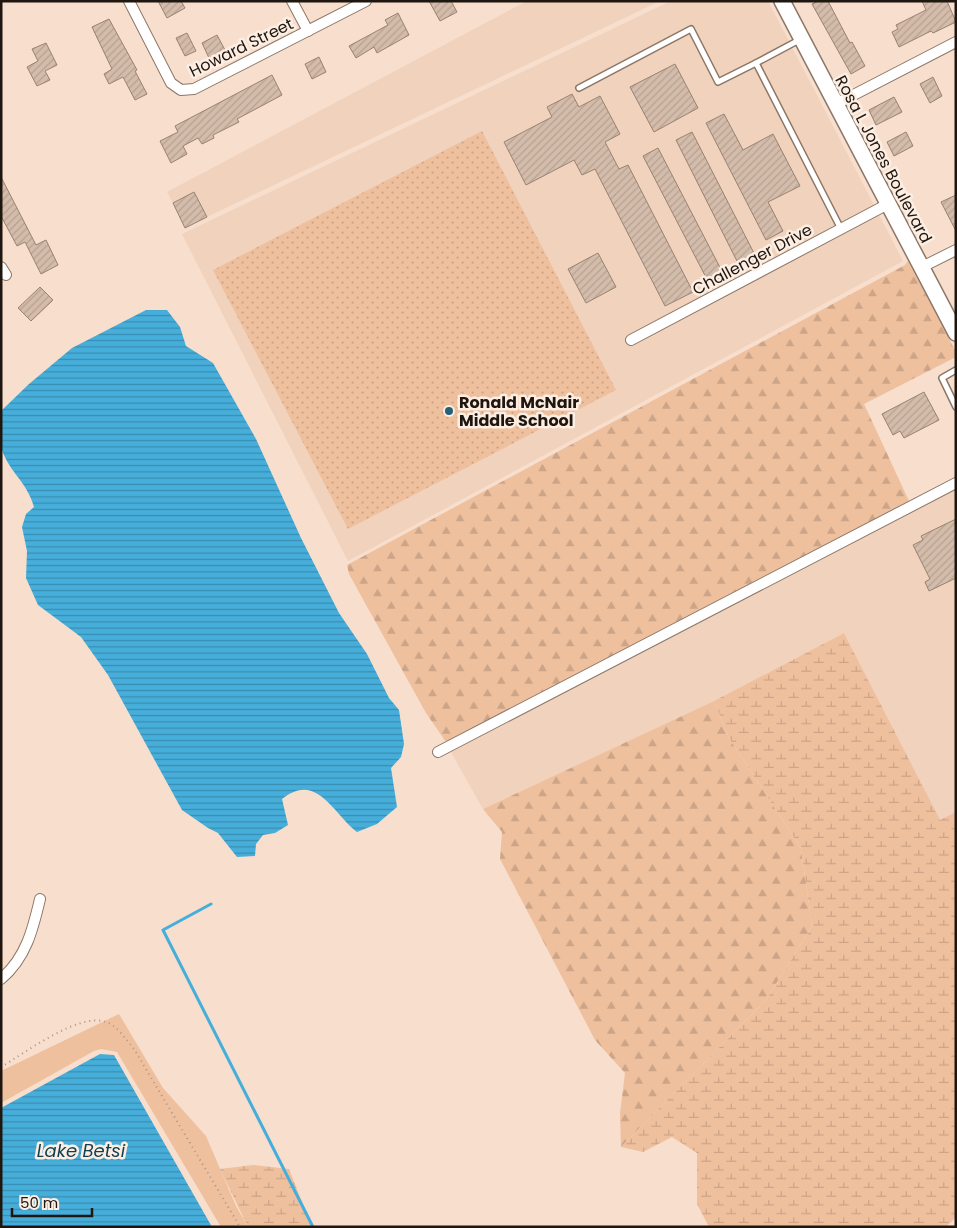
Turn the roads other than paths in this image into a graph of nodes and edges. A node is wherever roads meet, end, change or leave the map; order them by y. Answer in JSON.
{"nodes":[{"id":1,"x":129,"y":1,"type":"edge"},
{"id":2,"x":292,"y":1,"type":"edge"},
{"id":3,"x":366,"y":1,"type":"edge"},
{"id":4,"x":782,"y":1,"type":"edge"},
{"id":5,"x":308,"y":31,"type":"junction"},
{"id":6,"x":802,"y":39,"type":"junction"},
{"id":7,"x":956,"y":42,"type":"edge"},
{"id":8,"x":756,"y":64,"type":"junction"},
{"id":9,"x":579,"y":88,"type":"dead end"},
{"id":10,"x":836,"y":104,"type":"junction"},
{"id":11,"x":888,"y":204,"type":"junction"},
{"id":12,"x":841,"y":229,"type":"junction"},
{"id":13,"x":956,"y":250,"type":"edge"},
{"id":14,"x":922,"y":267,"type":"junction"},
{"id":15,"x":956,"y":333,"type":"edge"},
{"id":16,"x":631,"y":340,"type":"dead end"},
{"id":17,"x":956,"y":370,"type":"edge"},
{"id":18,"x":956,"y":407,"type":"edge"},
{"id":19,"x":956,"y":483,"type":"edge"},
{"id":20,"x":438,"y":752,"type":"dead end"},
{"id":21,"x":40,"y":899,"type":"dead end"},
{"id":22,"x":1,"y":979,"type":"edge"}],
"edges":[{"from":1,"to":5,"type":"street","name":"Howard Street"},
{"from":2,"to":5,"type":"street"},
{"from":3,"to":5,"type":"street","name":"Howard Street"},
{"from":4,"to":6,"type":"street","name":"Rosa L Jones Boulevard"},
{"from":6,"to":8,"type":"lane"},
{"from":6,"to":10,"type":"street","name":"Rosa L Jones Boulevard"},
{"from":7,"to":10,"type":"street"},
{"from":8,"to":9,"type":"lane"},
{"from":8,"to":12,"type":"lane"},
{"from":10,"to":11,"type":"street","name":"Rosa L Jones Boulevard"},
{"from":11,"to":12,"type":"street","name":"Challenger Drive"},
{"from":11,"to":14,"type":"street","name":"Rosa L Jones Boulevard"},
{"from":12,"to":16,"type":"street","name":"Challenger Drive"},
{"from":13,"to":14,"type":"street"},
{"from":14,"to":15,"type":"street","name":"Rosa L Jones Boulevard"},
{"from":17,"to":18,"type":"lane"},
{"from":19,"to":20,"type":"street"},
{"from":21,"to":22,"type":"street"}]}
